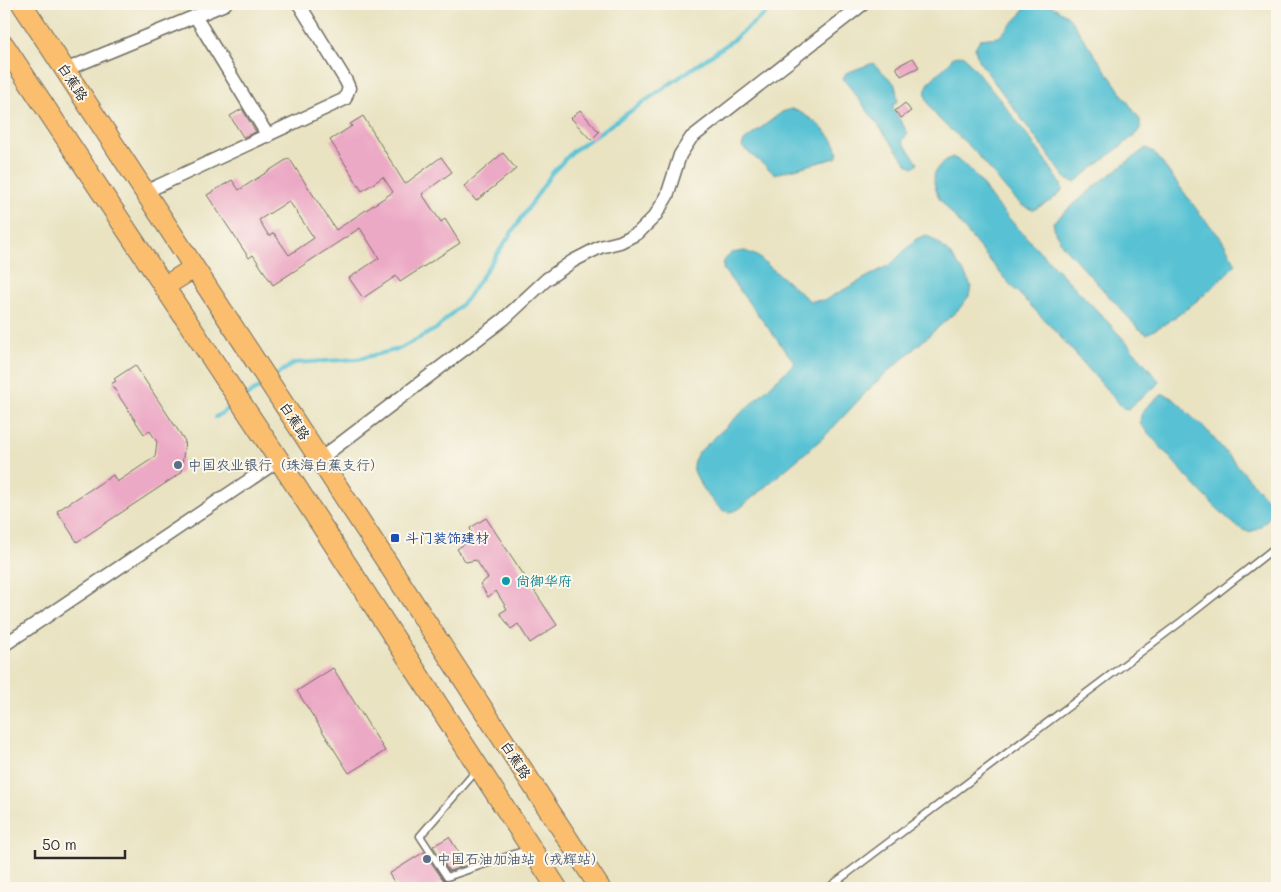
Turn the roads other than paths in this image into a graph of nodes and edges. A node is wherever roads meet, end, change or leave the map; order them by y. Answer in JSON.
{"nodes":[{"id":1,"x":22,"y":4,"type":"edge"},
{"id":2,"x":225,"y":4,"type":"edge"},
{"id":3,"x":299,"y":4,"type":"edge"},
{"id":4,"x":863,"y":4,"type":"edge"},
{"id":5,"x":195,"y":16,"type":"junction"},
{"id":6,"x":4,"y":45,"type":"edge"},
{"id":7,"x":65,"y":70,"type":"junction"},
{"id":8,"x":268,"y":136,"type":"junction"},
{"id":9,"x":145,"y":192,"type":"junction"},
{"id":10,"x":194,"y":268,"type":"junction"},
{"id":11,"x":165,"y":286,"type":"junction"},
{"id":12,"x":320,"y":459,"type":"junction"},
{"id":13,"x":279,"y":460,"type":"junction"},
{"id":14,"x":1277,"y":546,"type":"edge"},
{"id":15,"x":4,"y":645,"type":"edge"},
{"id":16,"x":479,"y":768,"type":"junction"},
{"id":17,"x":531,"y":848,"type":"junction"},
{"id":18,"x":557,"y":888,"type":"edge"},
{"id":19,"x":600,"y":888,"type":"edge"},
{"id":20,"x":828,"y":888,"type":"edge"}],
"edges":[{"from":1,"to":7,"type":"main road","name":"白蕉路"},
{"from":2,"to":5,"type":"street"},
{"from":3,"to":8,"type":"street"},
{"from":4,"to":12,"type":"street"},
{"from":5,"to":7,"type":"street"},
{"from":5,"to":8,"type":"street"},
{"from":6,"to":11,"type":"main road"},
{"from":7,"to":9,"type":"main road","name":"白蕉路"},
{"from":8,"to":9,"type":"street"},
{"from":9,"to":10,"type":"main road","name":"白蕉路"},
{"from":10,"to":11,"type":"main road"},
{"from":10,"to":12,"type":"main road","name":"白蕉路"},
{"from":11,"to":13,"type":"main road"},
{"from":12,"to":19,"type":"main road","name":"白蕉路"},
{"from":13,"to":15,"type":"street"},
{"from":13,"to":16,"type":"main road"},
{"from":14,"to":20,"type":"lane"},
{"from":16,"to":17,"type":"main road"},
{"from":16,"to":17,"type":"lane"},
{"from":17,"to":18,"type":"main road"}]}
